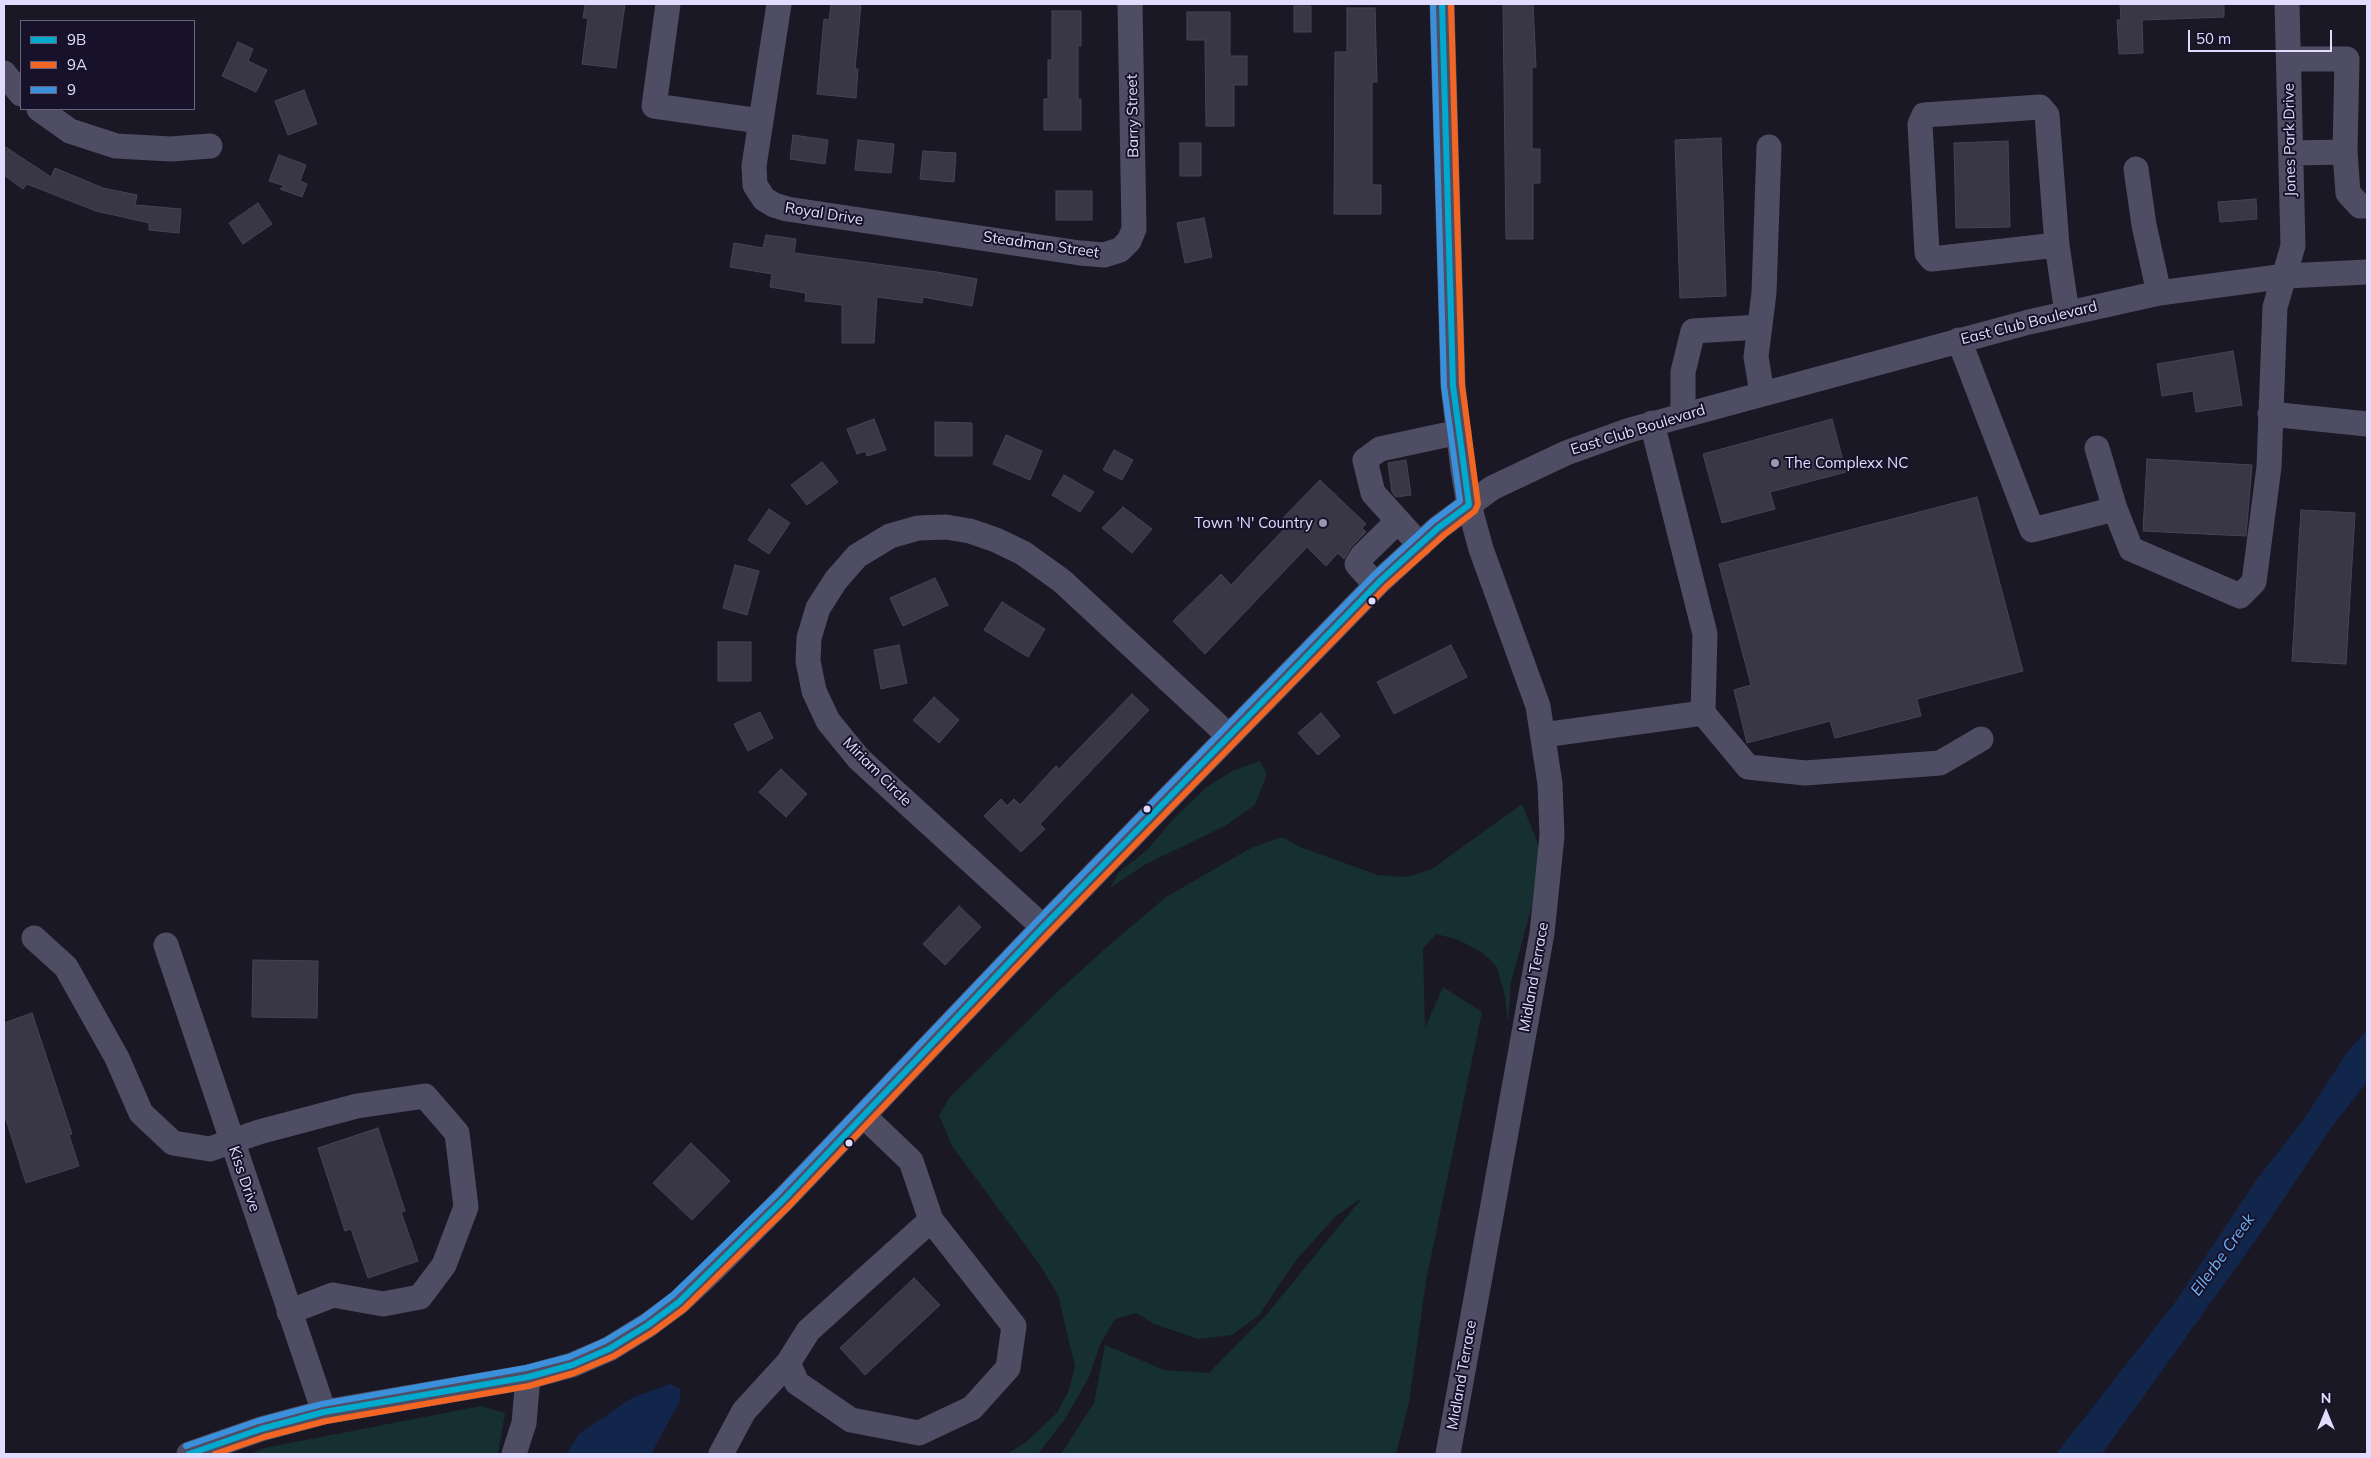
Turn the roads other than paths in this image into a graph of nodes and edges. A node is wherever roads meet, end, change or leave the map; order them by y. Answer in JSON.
{"nodes":[{"id":1,"x":668,"y":4,"type":"edge"},
{"id":2,"x":779,"y":4,"type":"edge"},
{"id":3,"x":1130,"y":4,"type":"edge"},
{"id":4,"x":1442,"y":4,"type":"edge"},
{"id":5,"x":2287,"y":4,"type":"edge"},
{"id":6,"x":2288,"y":58,"type":"junction"},
{"id":7,"x":4,"y":73,"type":"edge"},
{"id":8,"x":20,"y":93,"type":"edge"},
{"id":9,"x":40,"y":110,"type":"edge"},
{"id":10,"x":760,"y":121,"type":"junction"},
{"id":11,"x":210,"y":146,"type":"dead end"},
{"id":12,"x":1769,"y":147,"type":"dead end"},
{"id":13,"x":2346,"y":152,"type":"junction"},
{"id":14,"x":2291,"y":153,"type":"junction"},
{"id":15,"x":2136,"y":169,"type":"dead end"},
{"id":16,"x":2367,"y":206,"type":"edge"},
{"id":17,"x":1134,"y":229,"type":"joint"},
{"id":18,"x":937,"y":230,"type":"joint"},
{"id":19,"x":2057,"y":245,"type":"junction"},
{"id":20,"x":2367,"y":272,"type":"edge"},
{"id":21,"x":2286,"y":276,"type":"junction"},
{"id":22,"x":2158,"y":293,"type":"junction"},
{"id":23,"x":2067,"y":313,"type":"junction"},
{"id":24,"x":1760,"y":328,"type":"junction"},
{"id":25,"x":1959,"y":340,"type":"junction"},
{"id":26,"x":1762,"y":393,"type":"junction"},
{"id":27,"x":2270,"y":414,"type":"junction"},
{"id":28,"x":1684,"y":415,"type":"junction"},
{"id":29,"x":1652,"y":424,"type":"junction"},
{"id":30,"x":2367,"y":424,"type":"edge"},
{"id":31,"x":1458,"y":432,"type":"junction"},
{"id":32,"x":2097,"y":448,"type":"dead end"},
{"id":33,"x":1469,"y":506,"type":"junction"},
{"id":34,"x":2115,"y":509,"type":"junction"},
{"id":35,"x":1398,"y":521,"type":"junction"},
{"id":36,"x":1420,"y":545,"type":"junction"},
{"id":37,"x":1376,"y":586,"type":"junction"},
{"id":38,"x":1703,"y":713,"type":"junction"},
{"id":39,"x":1543,"y":735,"type":"junction"},
{"id":40,"x":1229,"y":736,"type":"junction"},
{"id":41,"x":1982,"y":739,"type":"dead end"},
{"id":42,"x":1044,"y":927,"type":"junction"},
{"id":43,"x":34,"y":938,"type":"dead end"},
{"id":44,"x":166,"y":945,"type":"dead end"},
{"id":45,"x":864,"y":1116,"type":"junction"},
{"id":46,"x":231,"y":1142,"type":"junction"},
{"id":47,"x":931,"y":1220,"type":"junction"},
{"id":48,"x":289,"y":1312,"type":"junction"},
{"id":49,"x":788,"y":1363,"type":"junction"},
{"id":50,"x":528,"y":1376,"type":"junction"},
{"id":51,"x":324,"y":1412,"type":"junction"},
{"id":52,"x":189,"y":1454,"type":"edge"},
{"id":53,"x":514,"y":1454,"type":"edge"},
{"id":54,"x":721,"y":1454,"type":"edge"},
{"id":55,"x":1448,"y":1454,"type":"edge"}],
"edges":[{"from":1,"to":10,"type":"street"},
{"from":2,"to":10,"type":"street","name":"Royal Drive"},
{"from":3,"to":17,"type":"street","name":"Barry Street"},
{"from":4,"to":31,"type":"street","name":"Midland Terrace"},
{"from":5,"to":6,"type":"street","name":"Jones Park Drive"},
{"from":6,"to":13,"type":"street"},
{"from":6,"to":14,"type":"street","name":"Jones Park Drive"},
{"from":7,"to":8,"type":"street"},
{"from":9,"to":11,"type":"street"},
{"from":10,"to":18,"type":"street","name":"Royal Drive"},
{"from":12,"to":24,"type":"street"},
{"from":13,"to":14,"type":"street"},
{"from":13,"to":16,"type":"street"},
{"from":14,"to":21,"type":"street","name":"Jones Park Drive"},
{"from":15,"to":22,"type":"street"},
{"from":17,"to":18,"type":"street","name":"Steadman Street"},
{"from":19,"to":19,"type":"street"},
{"from":19,"to":23,"type":"street"},
{"from":20,"to":21,"type":"street","name":"East Club Boulevard"},
{"from":21,"to":22,"type":"street","name":"East Club Boulevard"},
{"from":21,"to":27,"type":"street","name":"Jones Park Drive"},
{"from":22,"to":23,"type":"street","name":"East Club Boulevard"},
{"from":23,"to":25,"type":"street","name":"East Club Boulevard"},
{"from":24,"to":26,"type":"street"},
{"from":24,"to":28,"type":"street"},
{"from":25,"to":26,"type":"street","name":"East Club Boulevard"},
{"from":25,"to":34,"type":"street"},
{"from":26,"to":28,"type":"street","name":"East Club Boulevard"},
{"from":27,"to":30,"type":"street"},
{"from":27,"to":34,"type":"street","name":"Jones Park Drive"},
{"from":28,"to":29,"type":"street","name":"East Club Boulevard"},
{"from":29,"to":33,"type":"street","name":"East Club Boulevard"},
{"from":29,"to":38,"type":"street"},
{"from":31,"to":33,"type":"street","name":"Midland Terrace"},
{"from":31,"to":35,"type":"street"},
{"from":32,"to":34,"type":"street"},
{"from":33,"to":36,"type":"street","name":"East Club Boulevard"},
{"from":33,"to":39,"type":"street","name":"Midland Terrace"},
{"from":35,"to":36,"type":"street"},
{"from":35,"to":37,"type":"street"},
{"from":36,"to":37,"type":"street","name":"East Club Boulevard"},
{"from":37,"to":40,"type":"street","name":"East Club Boulevard"},
{"from":38,"to":39,"type":"street"},
{"from":38,"to":41,"type":"street"},
{"from":39,"to":55,"type":"street","name":"Midland Terrace"},
{"from":40,"to":42,"type":"street","name":"East Club Boulevard"},
{"from":40,"to":42,"type":"street","name":"Miriam Circle"},
{"from":42,"to":45,"type":"street","name":"East Club Boulevard"},
{"from":43,"to":46,"type":"street"},
{"from":44,"to":46,"type":"street","name":"Kiss Drive"},
{"from":45,"to":47,"type":"street"},
{"from":45,"to":50,"type":"street","name":"East Club Boulevard"},
{"from":46,"to":48,"type":"street","name":"Kiss Drive"},
{"from":46,"to":48,"type":"street"},
{"from":47,"to":49,"type":"street"},
{"from":47,"to":49,"type":"street"},
{"from":48,"to":51,"type":"street","name":"Kiss Drive"},
{"from":49,"to":54,"type":"street"},
{"from":50,"to":51,"type":"street","name":"East Club Boulevard"},
{"from":50,"to":53,"type":"street"},
{"from":51,"to":52,"type":"street","name":"East Club Boulevard"}]}
